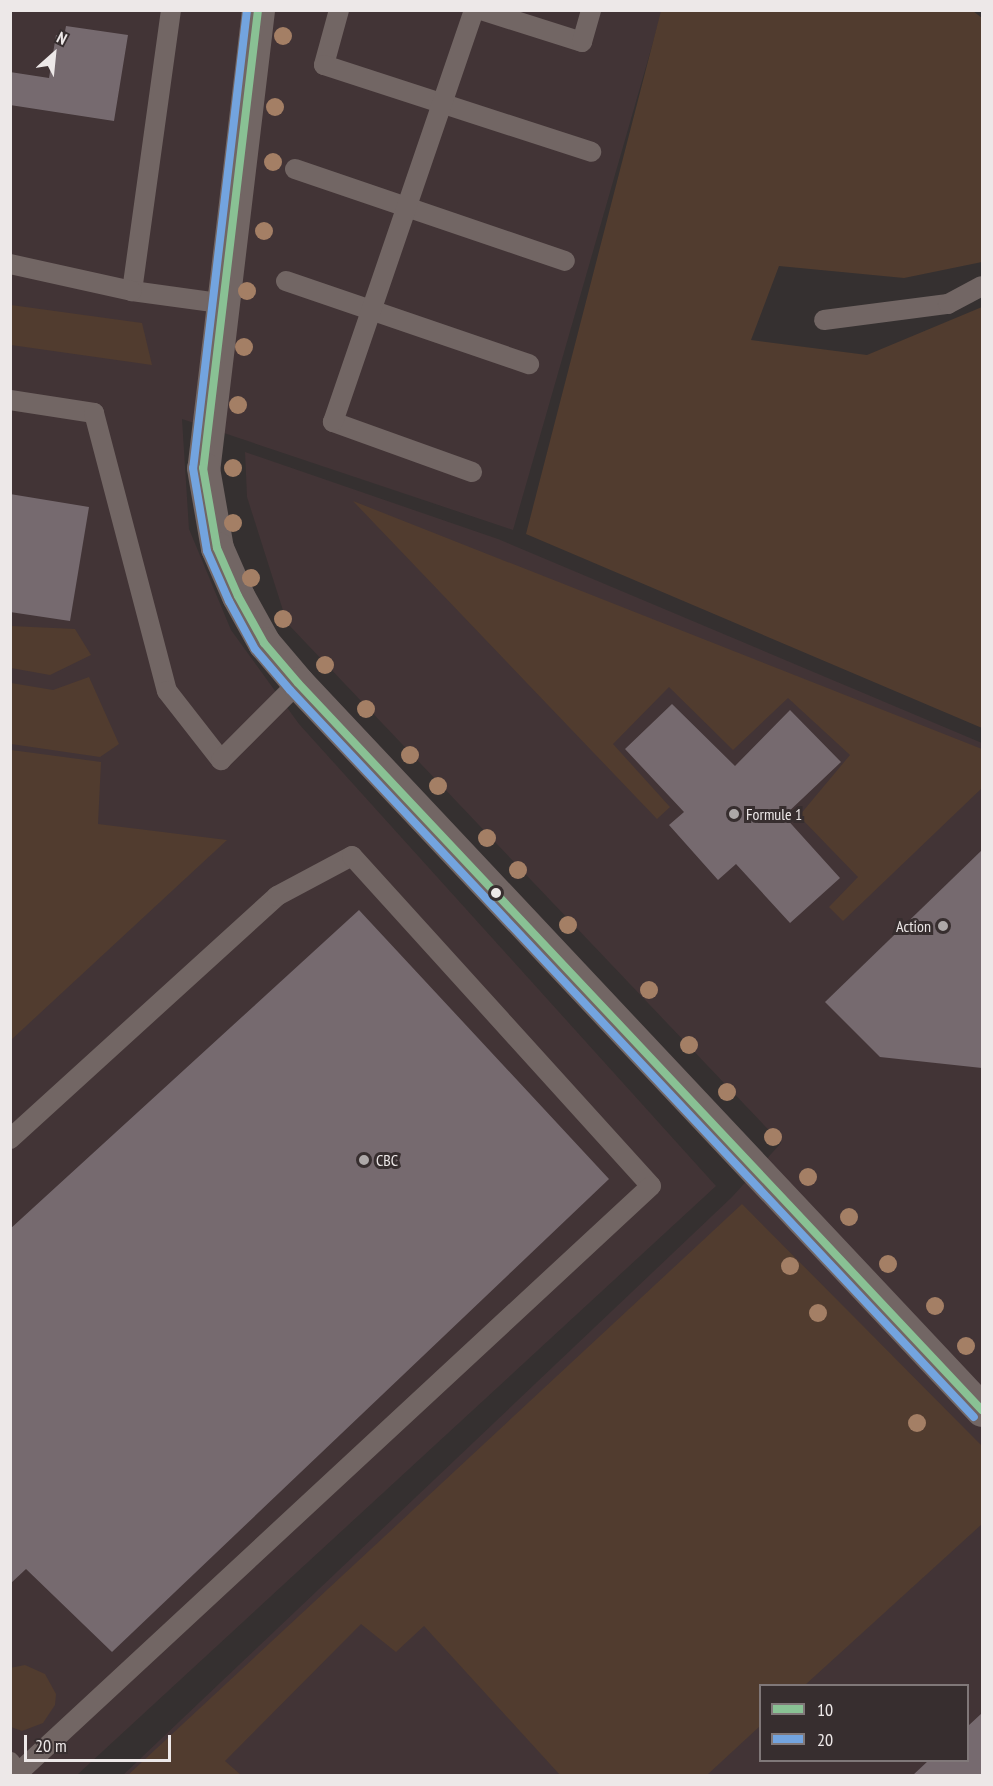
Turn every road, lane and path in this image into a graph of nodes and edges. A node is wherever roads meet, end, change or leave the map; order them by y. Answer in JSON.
{"nodes":[{"id":1,"x":171,"y":10,"type":"edge"},
{"id":2,"x":258,"y":10,"type":"edge"},
{"id":3,"x":339,"y":10,"type":"edge"},
{"id":4,"x":474,"y":10,"type":"edge"},
{"id":5,"x":481,"y":10,"type":"edge"},
{"id":6,"x":591,"y":10,"type":"edge"},
{"id":7,"x":442,"y":105,"type":"junction"},
{"id":8,"x":591,"y":152,"type":"dead end"},
{"id":9,"x":296,"y":169,"type":"dead end"},
{"id":10,"x":407,"y":207,"type":"junction"},
{"id":11,"x":565,"y":261,"type":"dead end"},
{"id":12,"x":10,"y":264,"type":"edge"},
{"id":13,"x":286,"y":281,"type":"dead end"},
{"id":14,"x":982,"y":286,"type":"edge"},
{"id":15,"x":132,"y":291,"type":"junction"},
{"id":16,"x":220,"y":303,"type":"junction"},
{"id":17,"x":371,"y":310,"type":"junction"},
{"id":18,"x":824,"y":320,"type":"dead end"},
{"id":19,"x":529,"y":364,"type":"dead end"},
{"id":20,"x":10,"y":400,"type":"edge"},
{"id":21,"x":472,"y":472,"type":"dead end"},
{"id":22,"x":298,"y":683,"type":"junction"},
{"id":23,"x":10,"y":1139,"type":"edge"},
{"id":24,"x":982,"y":1410,"type":"edge"},
{"id":25,"x":10,"y":1762,"type":"edge"}],
"edges":[{"from":1,"to":15,"type":"lane"},
{"from":2,"to":16,"type":"street"},
{"from":3,"to":7,"type":"lane"},
{"from":4,"to":7,"type":"lane"},
{"from":5,"to":6,"type":"lane"},
{"from":7,"to":8,"type":"lane"},
{"from":7,"to":10,"type":"lane"},
{"from":9,"to":10,"type":"lane"},
{"from":10,"to":11,"type":"lane"},
{"from":10,"to":17,"type":"lane"},
{"from":12,"to":15,"type":"lane"},
{"from":13,"to":17,"type":"lane"},
{"from":14,"to":18,"type":"lane"},
{"from":15,"to":16,"type":"lane"},
{"from":16,"to":22,"type":"street"},
{"from":17,"to":19,"type":"lane"},
{"from":17,"to":21,"type":"lane"},
{"from":20,"to":22,"type":"lane"},
{"from":22,"to":24,"type":"street"},
{"from":23,"to":25,"type":"lane"}]}
